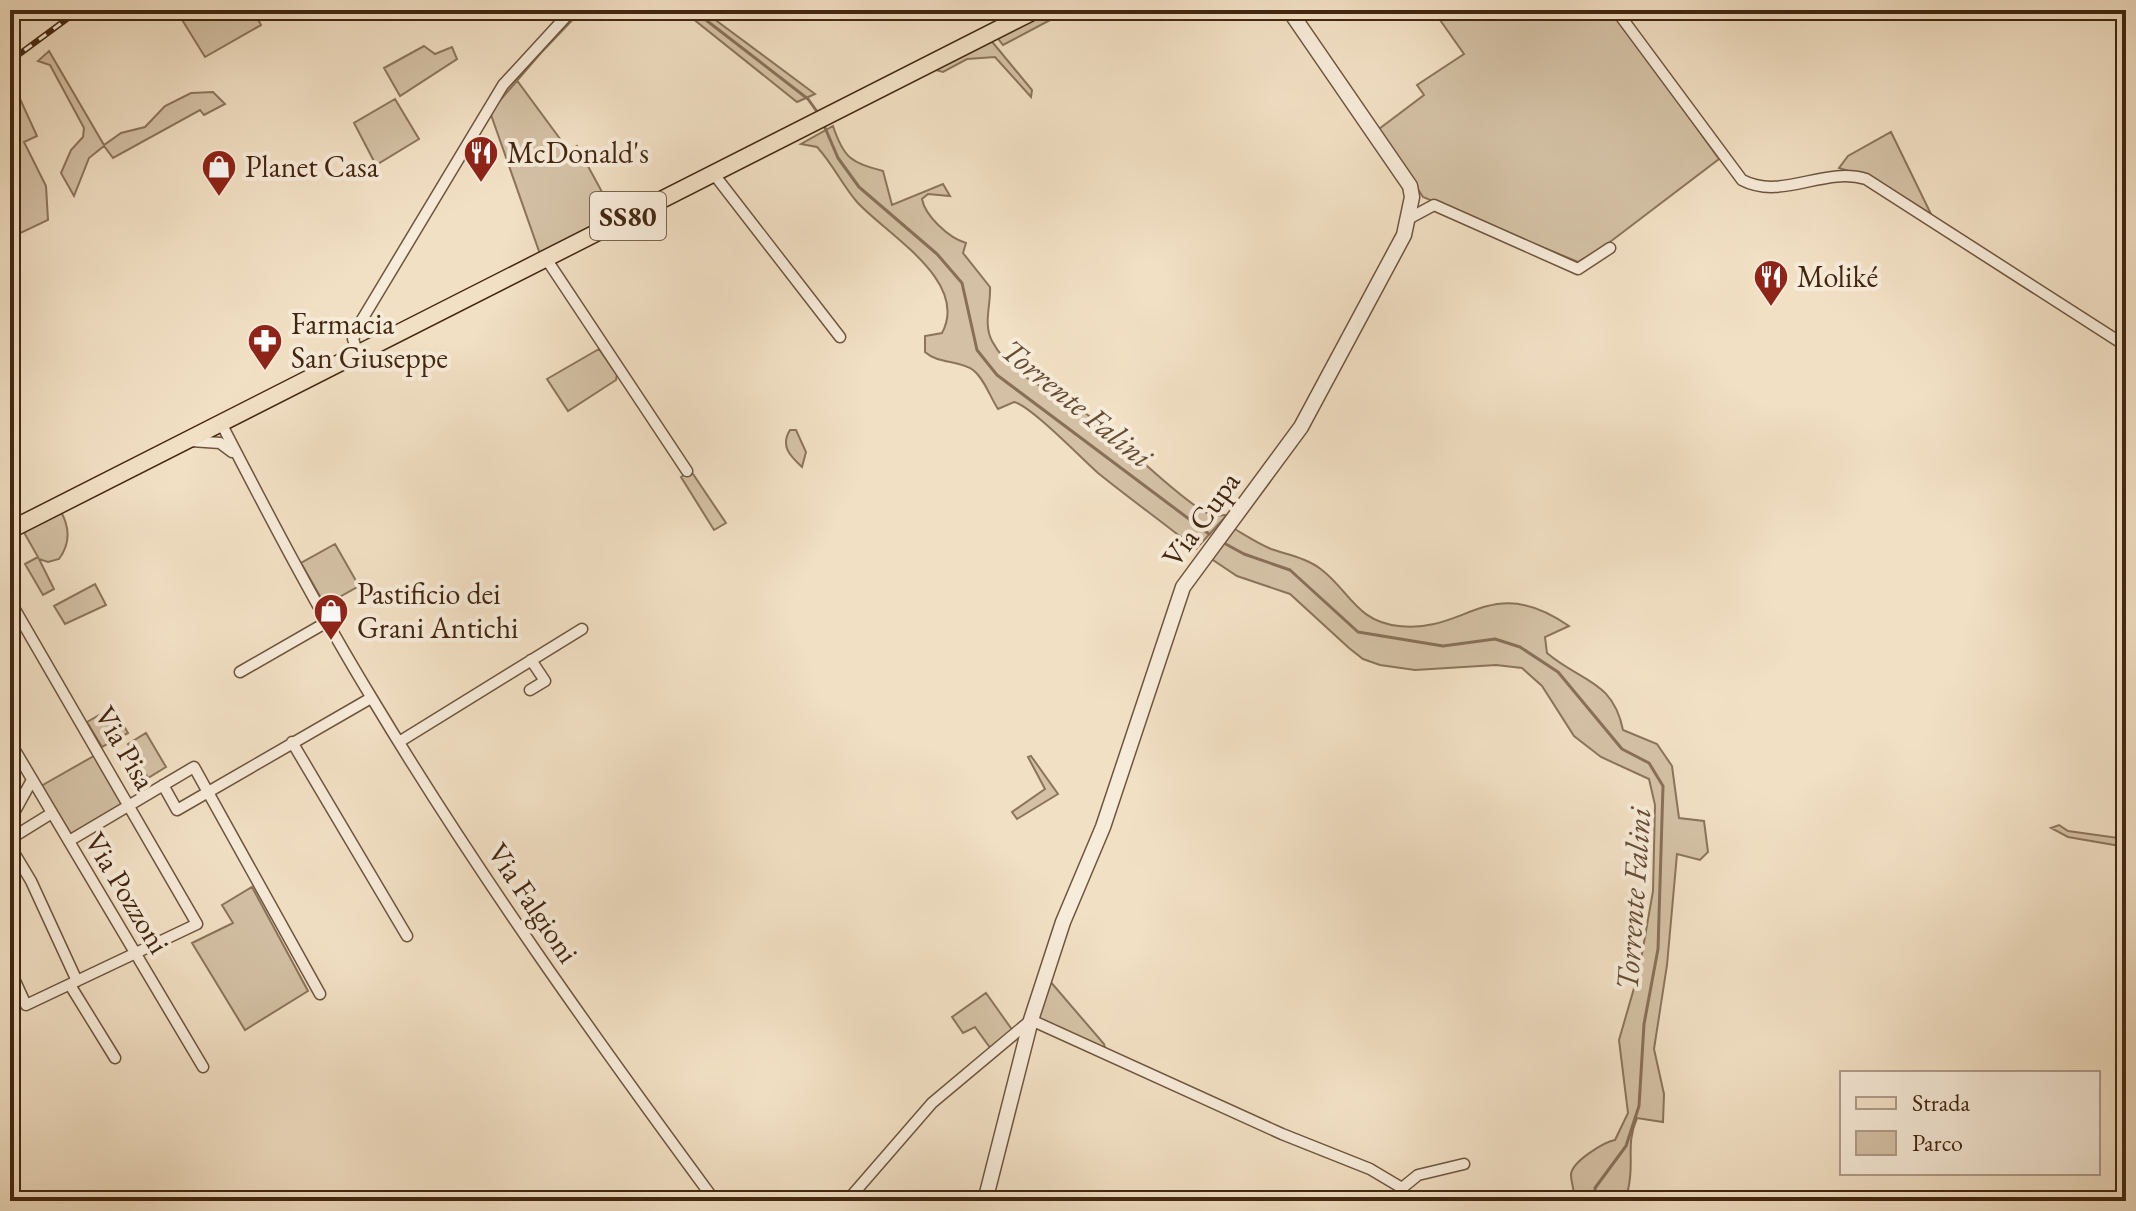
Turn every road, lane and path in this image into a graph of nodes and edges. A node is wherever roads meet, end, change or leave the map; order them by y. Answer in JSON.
{"nodes":[{"id":1,"x":572,"y":10,"type":"edge"},
{"id":2,"x":1036,"y":10,"type":"edge"},
{"id":3,"x":1289,"y":10,"type":"edge"},
{"id":4,"x":1616,"y":10,"type":"edge"},
{"id":5,"x":713,"y":173,"type":"junction"},
{"id":6,"x":1408,"y":219,"type":"junction"},
{"id":7,"x":1610,"y":248,"type":"dead end"},
{"id":8,"x":545,"y":257,"type":"junction"},
{"id":9,"x":840,"y":337,"type":"dead end"},
{"id":10,"x":2126,"y":346,"type":"edge"},
{"id":11,"x":358,"y":354,"type":"junction"},
{"id":12,"x":221,"y":423,"type":"junction"},
{"id":13,"x":184,"y":441,"type":"junction"},
{"id":14,"x":238,"y":459,"type":"junction"},
{"id":15,"x":687,"y":471,"type":"dead end"},
{"id":16,"x":10,"y":530,"type":"edge"},
{"id":17,"x":10,"y":601,"type":"edge"},
{"id":18,"x":327,"y":622,"type":"junction"},
{"id":19,"x":582,"y":629,"type":"dead end"},
{"id":20,"x":531,"y":660,"type":"junction"},
{"id":21,"x":240,"y":672,"type":"dead end"},
{"id":22,"x":530,"y":690,"type":"dead end"},
{"id":23,"x":371,"y":698,"type":"junction"},
{"id":24,"x":10,"y":742,"type":"edge"},
{"id":25,"x":292,"y":742,"type":"junction"},
{"id":26,"x":399,"y":742,"type":"junction"},
{"id":27,"x":32,"y":780,"type":"junction"},
{"id":28,"x":163,"y":785,"type":"junction"},
{"id":29,"x":209,"y":791,"type":"junction"},
{"id":30,"x":131,"y":804,"type":"junction"},
{"id":31,"x":52,"y":813,"type":"junction"},
{"id":32,"x":10,"y":820,"type":"edge"},
{"id":33,"x":10,"y":839,"type":"edge"},
{"id":34,"x":69,"y":841,"type":"junction"},
{"id":35,"x":10,"y":846,"type":"edge"},
{"id":36,"x":407,"y":936,"type":"dead end"},
{"id":37,"x":135,"y":955,"type":"junction"},
{"id":38,"x":10,"y":970,"type":"edge"},
{"id":39,"x":74,"y":983,"type":"junction"},
{"id":40,"x":320,"y":994,"type":"dead end"},
{"id":41,"x":1031,"y":1020,"type":"junction"},
{"id":42,"x":115,"y":1058,"type":"dead end"},
{"id":43,"x":203,"y":1067,"type":"dead end"},
{"id":44,"x":1464,"y":1164,"type":"dead end"},
{"id":45,"x":1402,"y":1188,"type":"junction"},
{"id":46,"x":715,"y":1201,"type":"edge"},
{"id":47,"x":847,"y":1201,"type":"edge"},
{"id":48,"x":985,"y":1201,"type":"edge"},
{"id":49,"x":1405,"y":1201,"type":"edge"}],
"edges":[{"from":1,"to":11,"type":"street"},
{"from":2,"to":5,"type":"main road","number":"SS80"},
{"from":3,"to":6,"type":"street","name":"Via Cupa"},
{"from":4,"to":10,"type":"street"},
{"from":5,"to":8,"type":"main road","number":"SS80"},
{"from":5,"to":9,"type":"street"},
{"from":6,"to":7,"type":"street"},
{"from":6,"to":41,"type":"street","name":"Via Cupa"},
{"from":8,"to":11,"type":"main road","number":"SS80"},
{"from":8,"to":15,"type":"street"},
{"from":11,"to":12,"type":"main road","number":"SS80"},
{"from":12,"to":13,"type":"main road","number":"SS80"},
{"from":12,"to":14,"type":"street","name":"Via Falgioni"},
{"from":13,"to":14,"type":"street"},
{"from":13,"to":16,"type":"main road","number":"SS80"},
{"from":14,"to":18,"type":"street","name":"Via Falgioni"},
{"from":17,"to":30,"type":"street","name":"Via Pisa"},
{"from":18,"to":21,"type":"street"},
{"from":18,"to":23,"type":"street","name":"Via Falgioni"},
{"from":19,"to":20,"type":"street"},
{"from":20,"to":22,"type":"street"},
{"from":20,"to":26,"type":"street"},
{"from":23,"to":25,"type":"street"},
{"from":23,"to":26,"type":"street","name":"Via Falgioni"},
{"from":24,"to":27,"type":"street","name":"Via Pozzoni"},
{"from":25,"to":29,"type":"street"},
{"from":25,"to":36,"type":"street"},
{"from":26,"to":46,"type":"street","name":"Via Falgioni"},
{"from":27,"to":31,"type":"street","name":"Via Pozzoni"},
{"from":27,"to":32,"type":"street"},
{"from":28,"to":29,"type":"street"},
{"from":28,"to":29,"type":"street"},
{"from":28,"to":30,"type":"street"},
{"from":29,"to":40,"type":"street"},
{"from":30,"to":34,"type":"street"},
{"from":30,"to":37,"type":"street","name":"Via Pisa"},
{"from":31,"to":33,"type":"street"},
{"from":31,"to":34,"type":"street","name":"Via Pozzoni"},
{"from":34,"to":37,"type":"street","name":"Via Pozzoni"},
{"from":35,"to":39,"type":"street"},
{"from":37,"to":39,"type":"street"},
{"from":37,"to":43,"type":"street","name":"Via Pozzoni"},
{"from":38,"to":39,"type":"street"},
{"from":39,"to":42,"type":"street"},
{"from":41,"to":45,"type":"street"},
{"from":41,"to":47,"type":"street"},
{"from":41,"to":48,"type":"street","name":"Via Cupa"},
{"from":44,"to":45,"type":"street"},
{"from":45,"to":49,"type":"street"}]}
